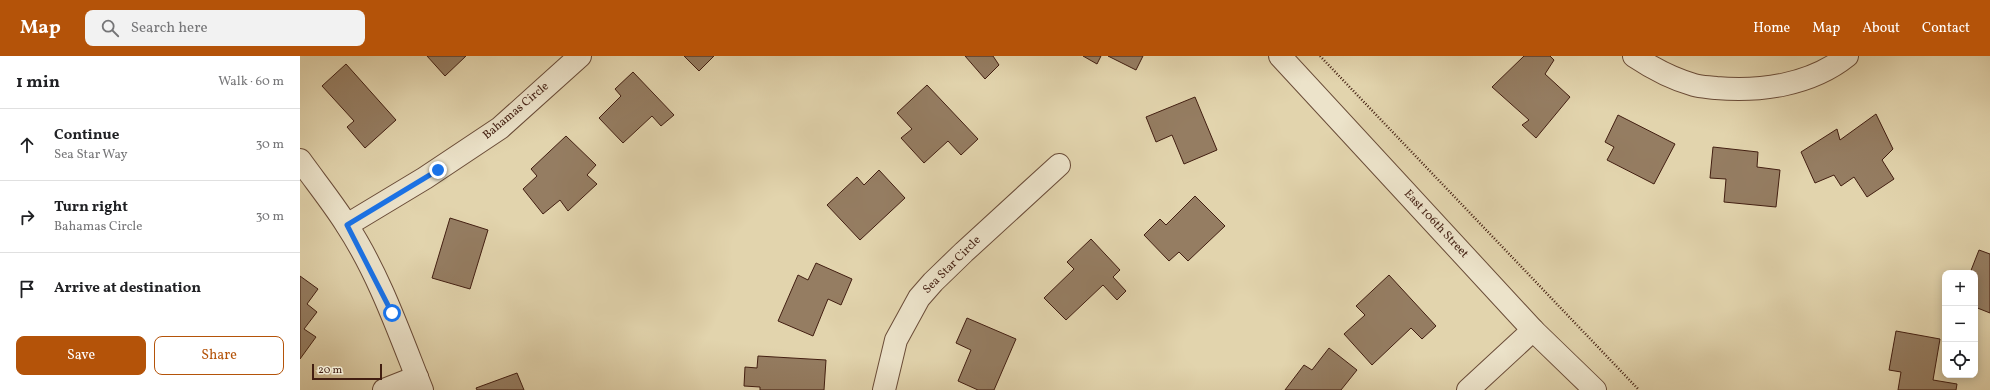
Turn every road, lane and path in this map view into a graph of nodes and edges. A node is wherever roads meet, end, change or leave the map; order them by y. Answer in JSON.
{"nodes":[{"id":1,"x":580,"y":56,"type":"edge"},
{"id":2,"x":1280,"y":56,"type":"edge"},
{"id":3,"x":1320,"y":56,"type":"edge"},
{"id":4,"x":1634,"y":56,"type":"edge"},
{"id":5,"x":1847,"y":56,"type":"edge"},
{"id":6,"x":300,"y":160,"type":"edge"},
{"id":7,"x":1059,"y":165,"type":"dead end"},
{"id":8,"x":347,"y":225,"type":"junction"},
{"id":9,"x":1533,"y":330,"type":"junction"},
{"id":10,"x":419,"y":384,"type":"edge"},
{"id":11,"x":384,"y":390,"type":"edge"},
{"id":12,"x":884,"y":390,"type":"edge"},
{"id":13,"x":1468,"y":390,"type":"edge"},
{"id":14,"x":1595,"y":390,"type":"edge"},
{"id":15,"x":1639,"y":390,"type":"edge"}],
"edges":[{"from":1,"to":8,"type":"street","name":"Bahamas Circle"},
{"from":2,"to":9,"type":"street","name":"East 106th Street"},
{"from":3,"to":15,"type":"path"},
{"from":4,"to":5,"type":"street"},
{"from":6,"to":8,"type":"street"},
{"from":7,"to":12,"type":"street","name":"Sea Star Circle"},
{"from":8,"to":10,"type":"street"},
{"from":9,"to":13,"type":"street"},
{"from":9,"to":14,"type":"street","name":"East 106th Street"},
{"from":10,"to":11,"type":"street"}]}
